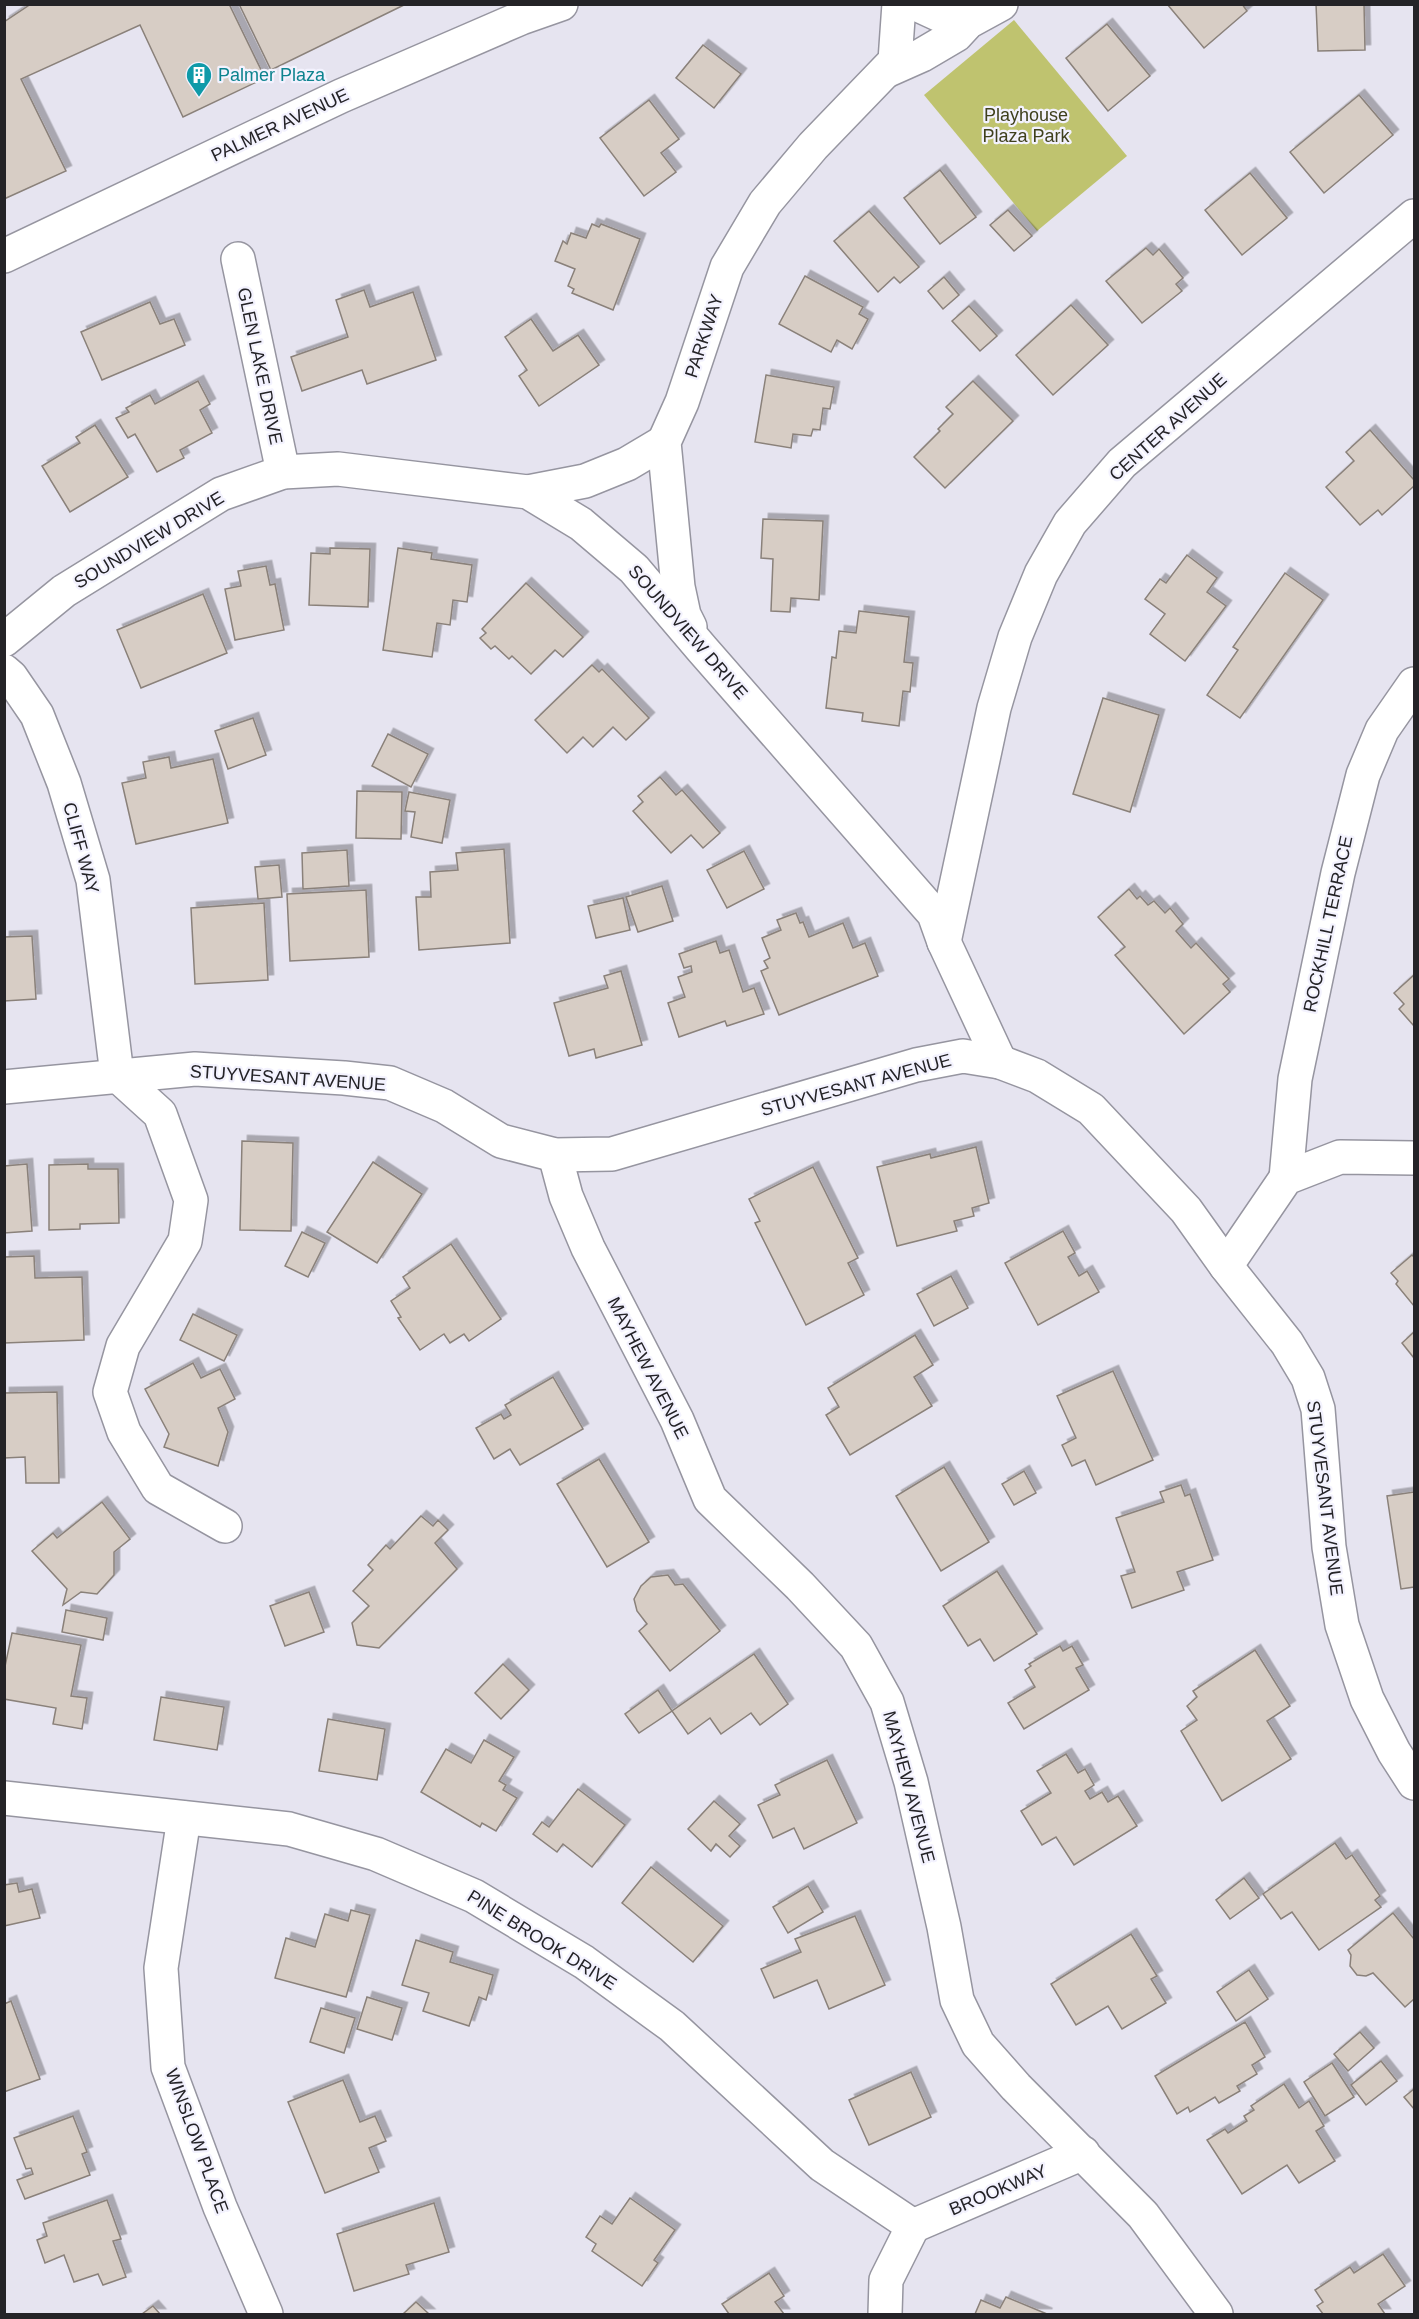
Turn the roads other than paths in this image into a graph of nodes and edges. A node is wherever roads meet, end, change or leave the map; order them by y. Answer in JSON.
{"nodes":[{"id":1,"x":561,"y":4,"type":"edge"},
{"id":2,"x":899,"y":4,"type":"edge"},
{"id":3,"x":916,"y":4,"type":"edge"},
{"id":4,"x":987,"y":11,"type":"edge"},
{"id":5,"x":886,"y":71,"type":"junction"},
{"id":6,"x":1414,"y":216,"type":"edge"},
{"id":7,"x":4,"y":256,"type":"edge"},
{"id":8,"x":238,"y":259,"type":"dead end"},
{"id":9,"x":664,"y":442,"type":"junction"},
{"id":10,"x":283,"y":472,"type":"junction"},
{"id":11,"x":528,"y":492,"type":"junction"},
{"id":12,"x":4,"y":640,"type":"edge"},
{"id":13,"x":702,"y":649,"type":"junction"},
{"id":14,"x":4,"y":671,"type":"edge"},
{"id":15,"x":1414,"y":684,"type":"edge"},
{"id":16,"x":944,"y":942,"type":"junction"},
{"id":17,"x":1000,"y":1062,"type":"junction"},
{"id":18,"x":117,"y":1075,"type":"junction"},
{"id":19,"x":4,"y":1087,"type":"edge"},
{"id":20,"x":555,"y":1155,"type":"junction"},
{"id":21,"x":1414,"y":1158,"type":"edge"},
{"id":22,"x":1286,"y":1178,"type":"junction"},
{"id":23,"x":1226,"y":1266,"type":"junction"},
{"id":24,"x":225,"y":1526,"type":"dead end"},
{"id":25,"x":1414,"y":1783,"type":"edge"},
{"id":26,"x":4,"y":1797,"type":"edge"},
{"id":27,"x":183,"y":1818,"type":"junction"},
{"id":28,"x":1083,"y":2153,"type":"junction"},
{"id":29,"x":913,"y":2226,"type":"junction"},
{"id":30,"x":266,"y":2314,"type":"edge"},
{"id":31,"x":885,"y":2314,"type":"edge"},
{"id":32,"x":1216,"y":2314,"type":"edge"}],
"edges":[{"from":1,"to":7,"type":"street","name":"PALMER AVENUE"},
{"from":2,"to":5,"type":"street","name":"PARKWAY"},
{"from":3,"to":4,"type":"street","name":"PARKWAY"},
{"from":4,"to":5,"type":"street","name":"PARKWAY"},
{"from":5,"to":9,"type":"street","name":"PARKWAY"},
{"from":6,"to":16,"type":"street","name":"CENTER AVENUE"},
{"from":8,"to":10,"type":"street","name":"GLEN LAKE DRIVE"},
{"from":9,"to":11,"type":"street"},
{"from":9,"to":13,"type":"street","name":"PARKWAY"},
{"from":10,"to":11,"type":"street","name":"SOUNDVIEW DRIVE"},
{"from":10,"to":12,"type":"street","name":"SOUNDVIEW DRIVE"},
{"from":11,"to":13,"type":"street","name":"SOUNDVIEW DRIVE"},
{"from":13,"to":16,"type":"street","name":"SOUNDVIEW DRIVE"},
{"from":14,"to":18,"type":"street","name":"CLIFF WAY"},
{"from":15,"to":22,"type":"street","name":"ROCKHILL TERRACE"},
{"from":16,"to":17,"type":"street","name":"SOUNDVIEW DRIVE"},
{"from":17,"to":20,"type":"street","name":"STUYVESANT AVENUE"},
{"from":17,"to":23,"type":"street","name":"STUYVESANT AVENUE"},
{"from":18,"to":19,"type":"street","name":"STUYVESANT AVENUE"},
{"from":18,"to":20,"type":"street","name":"STUYVESANT AVENUE"},
{"from":18,"to":24,"type":"street"},
{"from":20,"to":28,"type":"street","name":"MAYHEW AVENUE"},
{"from":21,"to":22,"type":"street"},
{"from":22,"to":23,"type":"street"},
{"from":23,"to":25,"type":"street","name":"STUYVESANT AVENUE"},
{"from":26,"to":27,"type":"street","name":"PINE BROOK DRIVE"},
{"from":27,"to":29,"type":"street","name":"PINE BROOK DRIVE"},
{"from":27,"to":30,"type":"street","name":"WINSLOW PLACE"},
{"from":28,"to":29,"type":"street","name":"BROOKWAY"},
{"from":28,"to":32,"type":"street","name":"MAYHEW AVENUE"},
{"from":29,"to":31,"type":"street"}]}
